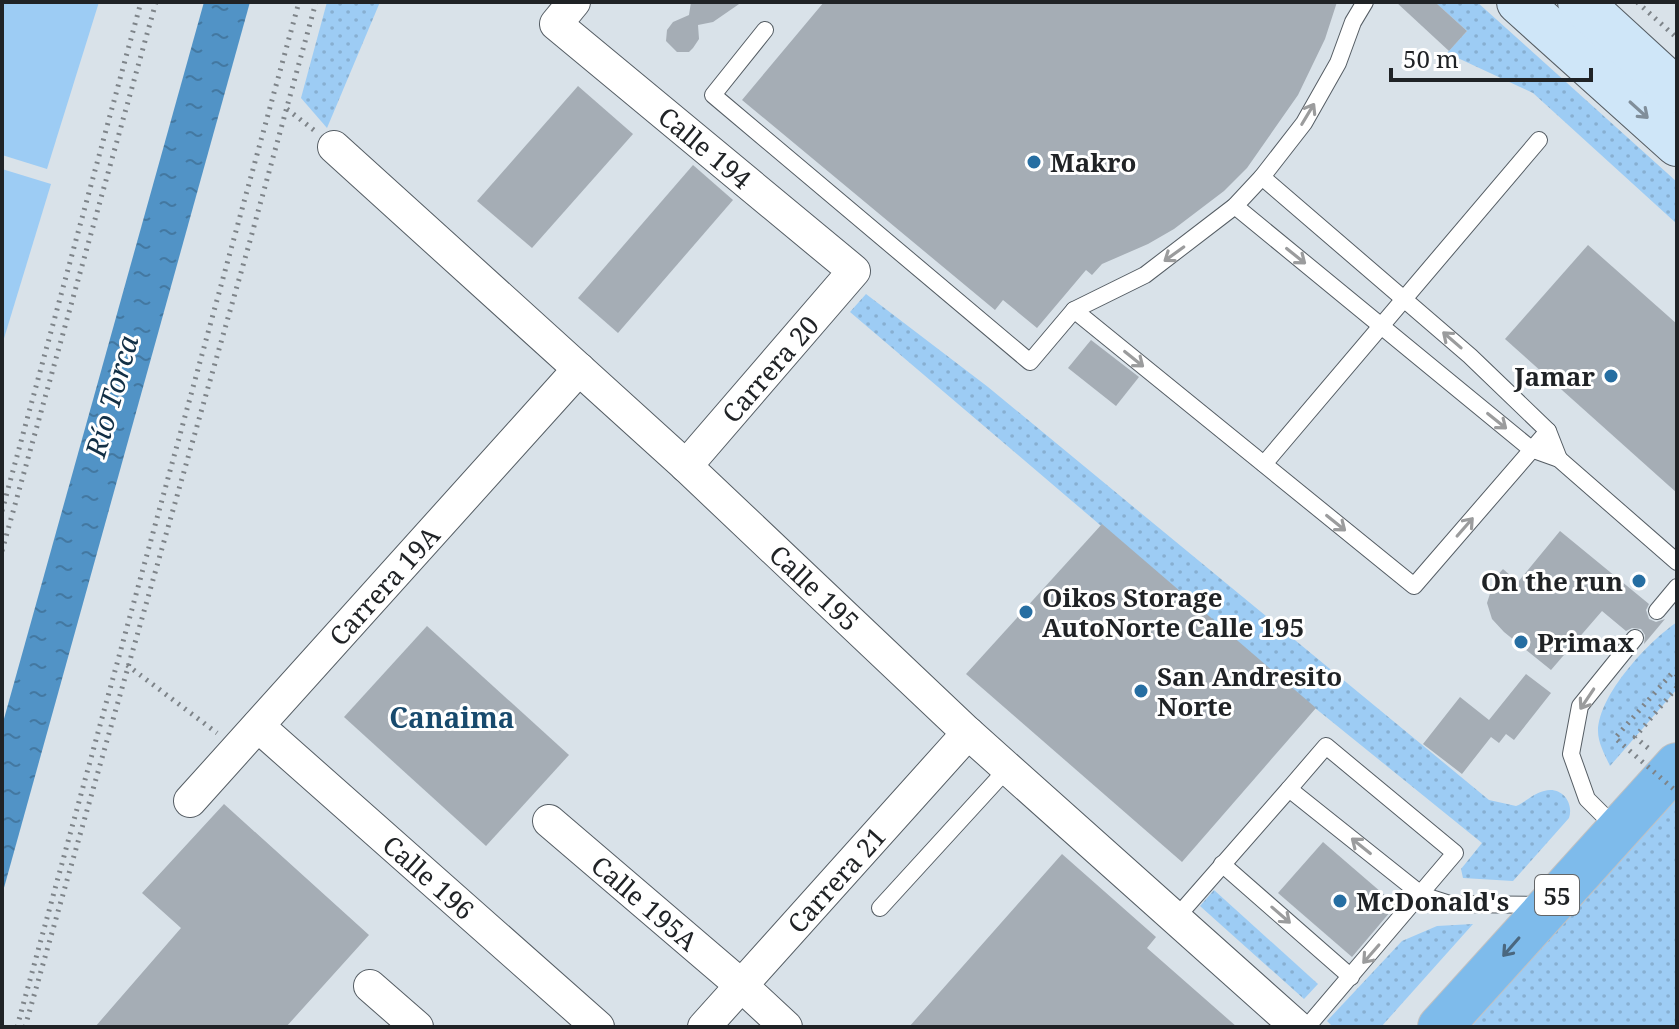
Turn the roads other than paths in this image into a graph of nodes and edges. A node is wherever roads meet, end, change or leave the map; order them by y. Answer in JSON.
{"nodes":[{"id":1,"x":1365,"y":2,"type":"edge"},
{"id":2,"x":1519,"y":2,"type":"edge"},
{"id":3,"x":1580,"y":2,"type":"edge"},
{"id":4,"x":565,"y":13,"type":"edge"},
{"id":5,"x":765,"y":30,"type":"dead end"},
{"id":6,"x":1677,"y":91,"type":"edge"},
{"id":7,"x":1539,"y":140,"type":"dead end"},
{"id":8,"x":1677,"y":144,"type":"edge"},
{"id":9,"x":334,"y":147,"type":"dead end"},
{"id":10,"x":1262,"y":177,"type":"junction"},
{"id":11,"x":1235,"y":206,"type":"junction"},
{"id":12,"x":854,"y":271,"type":"joint"},
{"id":13,"x":1405,"y":299,"type":"junction"},
{"id":14,"x":1074,"y":310,"type":"junction"},
{"id":15,"x":1382,"y":327,"type":"junction"},
{"id":16,"x":579,"y":369,"type":"junction"},
{"id":17,"x":1548,"y":431,"type":"junction"},
{"id":18,"x":1531,"y":449,"type":"junction"},
{"id":19,"x":1559,"y":459,"type":"junction"},
{"id":20,"x":1264,"y":464,"type":"junction"},
{"id":21,"x":686,"y":466,"type":"junction"},
{"id":22,"x":1677,"y":562,"type":"edge"},
{"id":23,"x":1677,"y":587,"type":"edge"},
{"id":24,"x":1657,"y":611,"type":"dead end"},
{"id":25,"x":1635,"y":638,"type":"dead end"},
{"id":26,"x":968,"y":733,"type":"junction"},
{"id":27,"x":248,"y":737,"type":"junction"},
{"id":28,"x":1677,"y":765,"type":"edge"},
{"id":29,"x":1008,"y":768,"type":"junction"},
{"id":30,"x":1289,"y":789,"type":"junction"},
{"id":31,"x":190,"y":801,"type":"dead end"},
{"id":32,"x":549,"y":821,"type":"dead end"},
{"id":33,"x":1617,"y":830,"type":"junction"},
{"id":34,"x":1222,"y":864,"type":"junction"},
{"id":35,"x":1422,"y":895,"type":"junction"},
{"id":36,"x":1548,"y":904,"type":"junction"},
{"id":37,"x":880,"y":908,"type":"dead end"},
{"id":38,"x":1175,"y":919,"type":"junction"},
{"id":39,"x":1351,"y":977,"type":"junction"},
{"id":40,"x":370,"y":986,"type":"dead end"},
{"id":41,"x":742,"y":986,"type":"junction"},
{"id":42,"x":417,"y":1027,"type":"edge"},
{"id":43,"x":598,"y":1027,"type":"edge"},
{"id":44,"x":704,"y":1027,"type":"edge"},
{"id":45,"x":786,"y":1027,"type":"edge"},
{"id":46,"x":1297,"y":1027,"type":"edge"},
{"id":47,"x":1307,"y":1027,"type":"edge"},
{"id":48,"x":1440,"y":1027,"type":"edge"}],
"edges":[{"from":10,"to":1,"type":"lane","one_way":true},
{"from":2,"to":8,"type":"main road","one_way":true},
{"from":3,"to":6,"type":"main road"},
{"from":4,"to":12,"type":"street","name":"Calle 194"},
{"from":5,"to":14,"type":"lane"},
{"from":7,"to":13,"type":"lane"},
{"from":9,"to":16,"type":"street","name":"Calle 195"},
{"from":10,"to":11,"type":"lane"},
{"from":10,"to":13,"type":"lane"},
{"from":11,"to":14,"type":"lane","one_way":true},
{"from":11,"to":15,"type":"lane","one_way":true},
{"from":12,"to":21,"type":"street","name":"Carrera 20"},
{"from":13,"to":15,"type":"lane"},
{"from":17,"to":13,"type":"lane","one_way":true},
{"from":14,"to":20,"type":"lane","one_way":true},
{"from":15,"to":18,"type":"lane","one_way":true},
{"from":15,"to":20,"type":"lane"},
{"from":16,"to":21,"type":"street","name":"Calle 195"},
{"from":16,"to":27,"type":"street","name":"Carrera 19A"},
{"from":17,"to":18,"type":"lane"},
{"from":17,"to":19,"type":"lane"},
{"from":18,"to":19,"type":"lane"},
{"from":20,"to":18,"type":"lane","one_way":true},
{"from":19,"to":22,"type":"lane"},
{"from":21,"to":26,"type":"street","name":"Calle 195"},
{"from":23,"to":24,"type":"lane"},
{"from":25,"to":33,"type":"lane","one_way":true},
{"from":26,"to":29,"type":"street","name":"Calle 195"},
{"from":26,"to":41,"type":"street","name":"Carrera 21"},
{"from":27,"to":31,"type":"street","name":"Carrera 19A"},
{"from":27,"to":43,"type":"street","name":"Calle 196"},
{"from":28,"to":33,"type":"highway","number":"55"},
{"from":29,"to":37,"type":"lane"},
{"from":29,"to":38,"type":"street","name":"Calle 195"},
{"from":30,"to":34,"type":"lane"},
{"from":35,"to":30,"type":"lane","one_way":true},
{"from":30,"to":35,"type":"lane"},
{"from":32,"to":41,"type":"street","name":"Calle 195A"},
{"from":33,"to":36,"type":"highway","number":"55"},
{"from":34,"to":38,"type":"lane"},
{"from":34,"to":39,"type":"lane","one_way":true},
{"from":35,"to":36,"type":"lane"},
{"from":35,"to":39,"type":"lane","one_way":true},
{"from":36,"to":48,"type":"highway","number":"55","one_way":true},
{"from":38,"to":46,"type":"street","name":"Calle 195"},
{"from":39,"to":47,"type":"lane"},
{"from":40,"to":42,"type":"street"},
{"from":41,"to":44,"type":"street","name":"Carrera 21"},
{"from":41,"to":45,"type":"street","name":"Calle 195A"}]}
